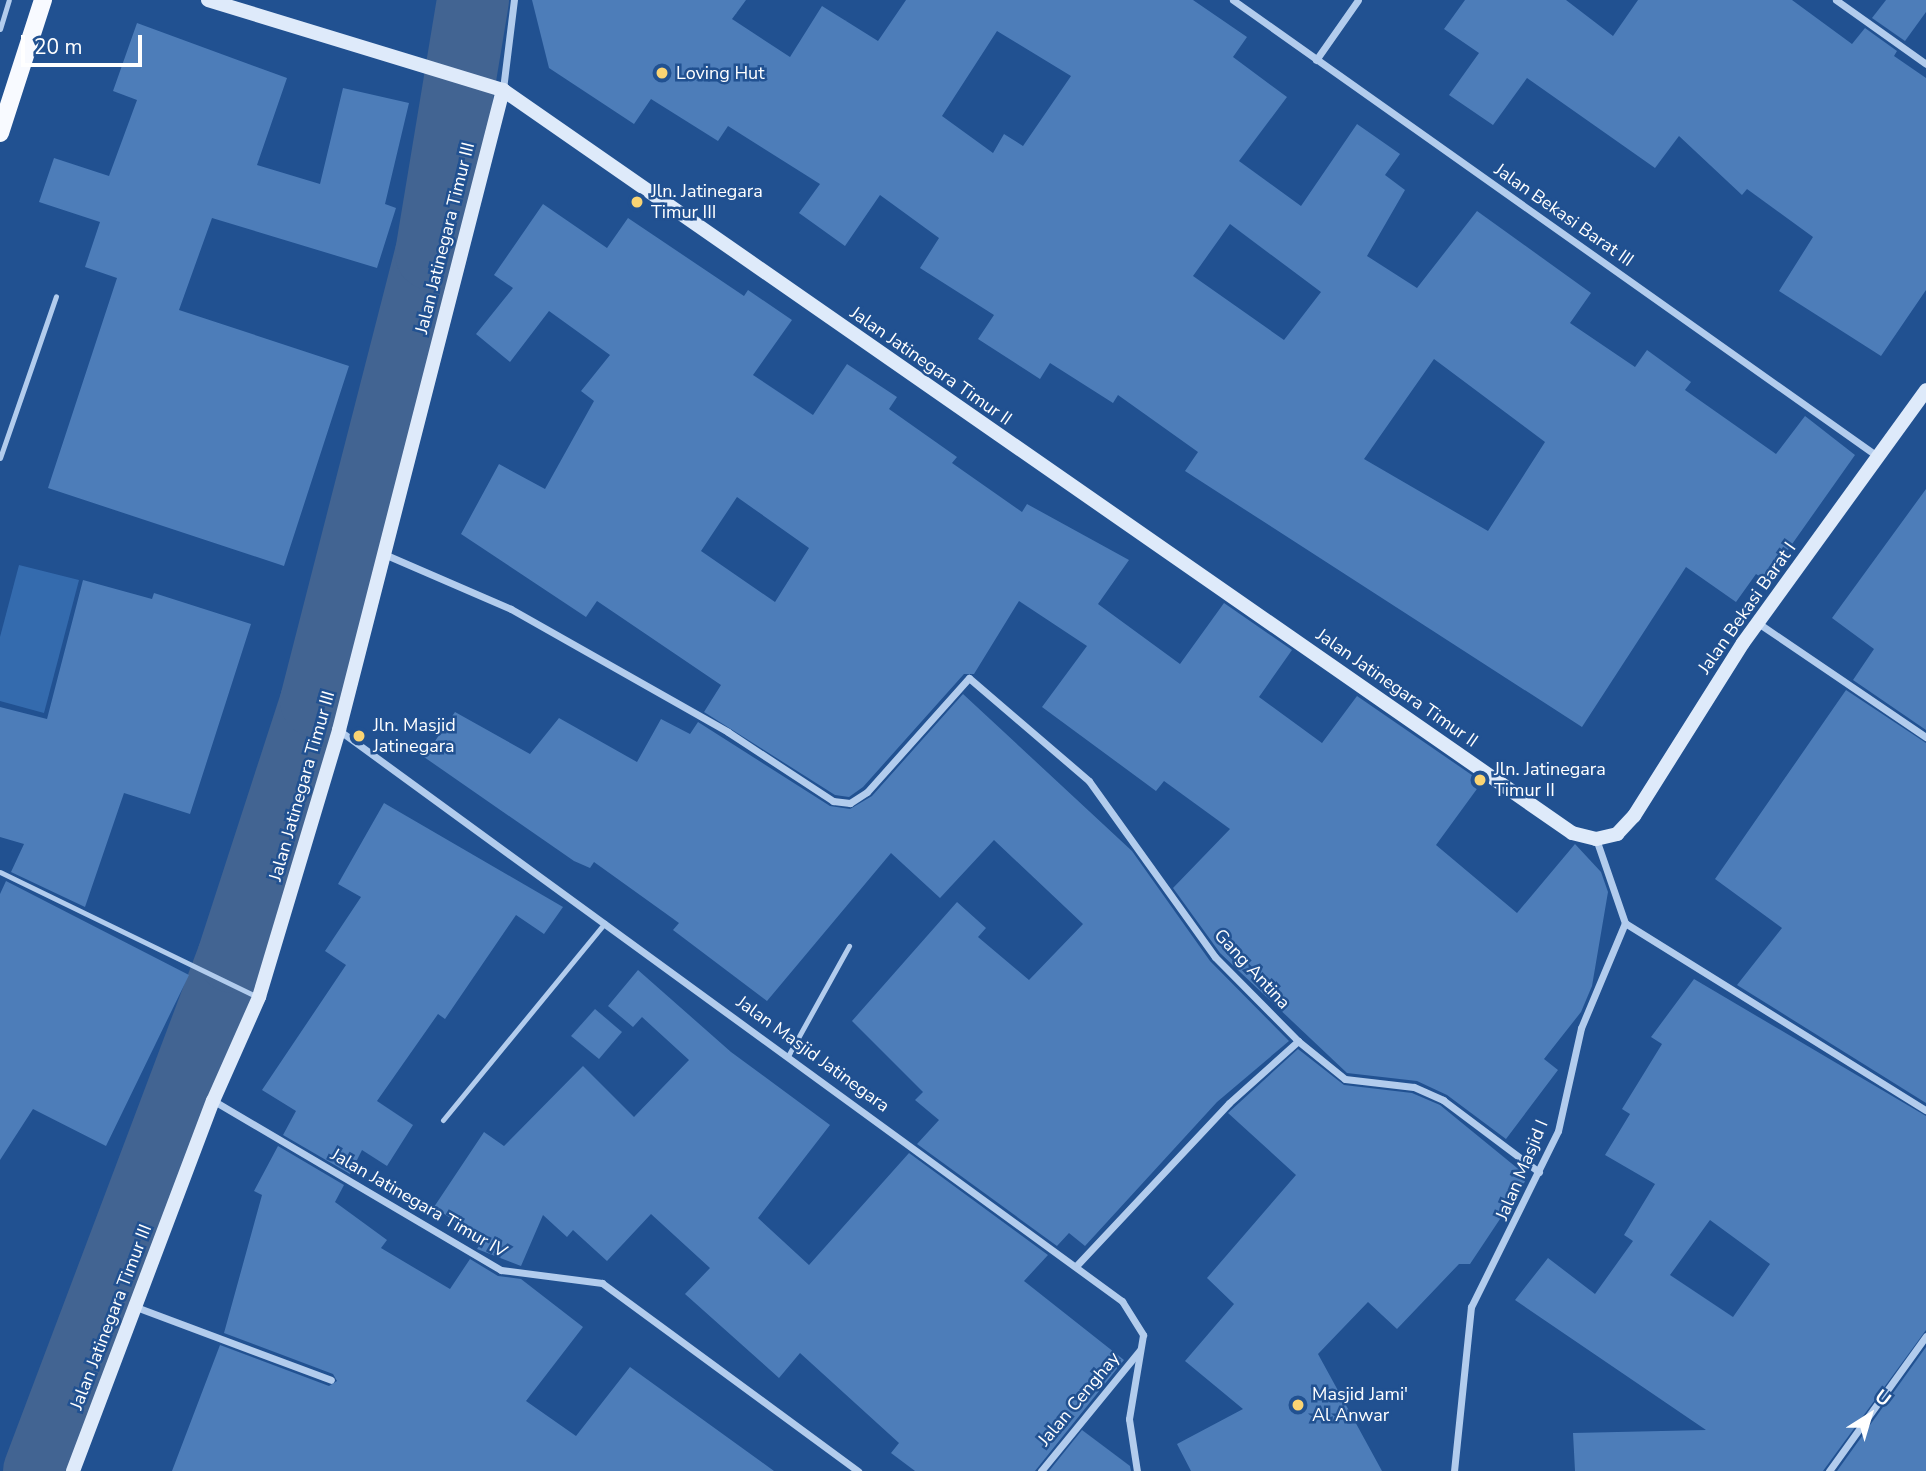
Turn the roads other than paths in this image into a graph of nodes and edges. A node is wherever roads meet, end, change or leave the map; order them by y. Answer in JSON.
{"nodes":[{"id":1,"x":9,"y":0,"type":"edge"},
{"id":2,"x":43,"y":0,"type":"edge"},
{"id":3,"x":208,"y":0,"type":"edge"},
{"id":4,"x":514,"y":0,"type":"edge"},
{"id":5,"x":1233,"y":0,"type":"edge"},
{"id":6,"x":1358,"y":0,"type":"edge"},
{"id":7,"x":1836,"y":0,"type":"edge"},
{"id":8,"x":0,"y":29,"type":"edge"},
{"id":9,"x":1316,"y":60,"type":"junction"},
{"id":10,"x":1926,"y":64,"type":"edge"},
{"id":11,"x":496,"y":88,"type":"junction"},
{"id":12,"x":0,"y":133,"type":"edge"},
{"id":13,"x":56,"y":296,"type":"dead end"},
{"id":14,"x":1926,"y":390,"type":"edge"},
{"id":15,"x":1877,"y":456,"type":"junction"},
{"id":16,"x":0,"y":458,"type":"edge"},
{"id":17,"x":384,"y":553,"type":"junction"},
{"id":18,"x":1758,"y":623,"type":"junction"},
{"id":19,"x":339,"y":730,"type":"junction"},
{"id":20,"x":1926,"y":737,"type":"edge"},
{"id":21,"x":1595,"y":839,"type":"junction"},
{"id":22,"x":0,"y":872,"type":"edge"},
{"id":23,"x":605,"y":923,"type":"junction"},
{"id":24,"x":1625,"y":923,"type":"junction"},
{"id":25,"x":849,"y":946,"type":"dead end"},
{"id":26,"x":254,"y":995,"type":"junction"},
{"id":27,"x":1298,"y":1041,"type":"junction"},
{"id":28,"x":788,"y":1056,"type":"junction"},
{"id":29,"x":213,"y":1101,"type":"junction"},
{"id":30,"x":1926,"y":1110,"type":"edge"},
{"id":31,"x":443,"y":1120,"type":"dead end"},
{"id":32,"x":1539,"y":1172,"type":"junction"},
{"id":33,"x":1077,"y":1265,"type":"junction"},
{"id":34,"x":136,"y":1307,"type":"junction"},
{"id":35,"x":1926,"y":1336,"type":"edge"},
{"id":36,"x":1142,"y":1347,"type":"junction"},
{"id":37,"x":331,"y":1380,"type":"dead end"},
{"id":38,"x":73,"y":1471,"type":"edge"},
{"id":39,"x":858,"y":1471,"type":"edge"},
{"id":40,"x":1041,"y":1471,"type":"edge"},
{"id":41,"x":1137,"y":1471,"type":"edge"},
{"id":42,"x":1454,"y":1471,"type":"edge"},
{"id":43,"x":1829,"y":1471,"type":"edge"}],
"edges":[{"from":1,"to":8,"type":"lane"},
{"from":2,"to":12,"type":"main road"},
{"from":3,"to":11,"type":"street","name":"Jalan Jatinegara Timur II"},
{"from":4,"to":11,"type":"street"},
{"from":5,"to":9,"type":"street","name":"Jalan Bekasi Barat III"},
{"from":6,"to":9,"type":"street"},
{"from":7,"to":10,"type":"street"},
{"from":9,"to":15,"type":"street","name":"Jalan Bekasi Barat III"},
{"from":11,"to":17,"type":"street","name":"Jalan Jatinegara Timur III"},
{"from":11,"to":21,"type":"street","name":"Jalan Jatinegara Timur II"},
{"from":13,"to":16,"type":"lane"},
{"from":14,"to":15,"type":"street","name":"Jalan Bekasi Barat I"},
{"from":15,"to":18,"type":"street","name":"Jalan Bekasi Barat I"},
{"from":17,"to":19,"type":"street","name":"Jalan Jatinegara Timur III"},
{"from":17,"to":27,"type":"street","name":"Gang Antina"},
{"from":18,"to":20,"type":"street"},
{"from":18,"to":21,"type":"street","name":"Jalan Bekasi Barat I"},
{"from":19,"to":23,"type":"street","name":"Jalan Masjid Jatinegara"},
{"from":19,"to":26,"type":"street","name":"Jalan Jatinegara Timur III"},
{"from":21,"to":24,"type":"street"},
{"from":22,"to":26,"type":"lane"},
{"from":23,"to":28,"type":"street","name":"Jalan Masjid Jatinegara"},
{"from":23,"to":31,"type":"lane"},
{"from":24,"to":30,"type":"street"},
{"from":24,"to":32,"type":"street","name":"Jalan Masjid I"},
{"from":25,"to":28,"type":"lane"},
{"from":26,"to":29,"type":"street","name":"Jalan Jatinegara Timur III"},
{"from":27,"to":32,"type":"street","name":"Gang Antina"},
{"from":27,"to":33,"type":"street"},
{"from":28,"to":33,"type":"street","name":"Jalan Masjid Jatinegara"},
{"from":29,"to":34,"type":"street","name":"Jalan Jatinegara Timur III"},
{"from":29,"to":39,"type":"street","name":"Jalan Jatinegara Timur IV"},
{"from":32,"to":42,"type":"street","name":"Jalan Masjid I"},
{"from":33,"to":36,"type":"street","name":"Jalan Masjid Jatinegara"},
{"from":34,"to":37,"type":"street"},
{"from":34,"to":38,"type":"street","name":"Jalan Jatinegara Timur III"},
{"from":35,"to":43,"type":"street"},
{"from":36,"to":40,"type":"street","name":"Jalan Cenghay"},
{"from":36,"to":41,"type":"street","name":"Jalan Masjid Jatinegara"}]}
